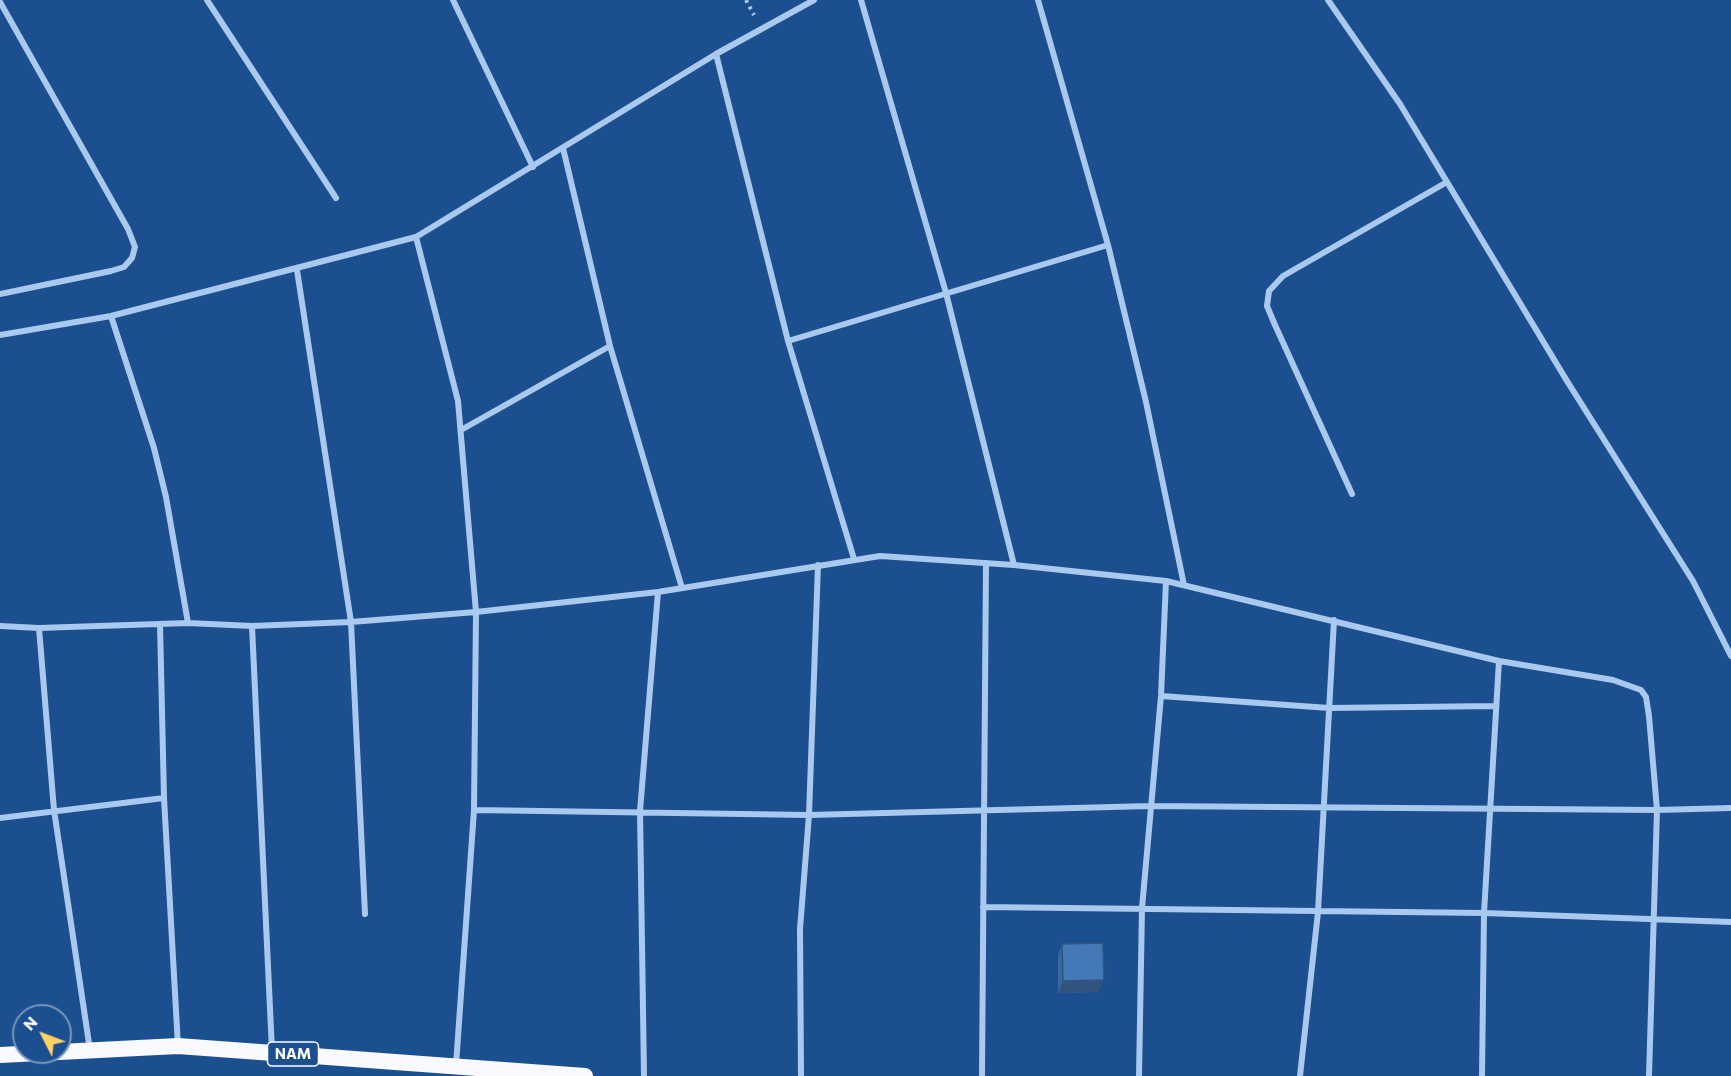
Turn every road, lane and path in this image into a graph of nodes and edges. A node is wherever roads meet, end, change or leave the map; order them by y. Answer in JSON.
{"nodes":[{"id":1,"x":207,"y":0,"type":"edge"},
{"id":2,"x":453,"y":0,"type":"edge"},
{"id":3,"x":814,"y":0,"type":"edge"},
{"id":4,"x":861,"y":0,"type":"edge"},
{"id":5,"x":1038,"y":0,"type":"edge"},
{"id":6,"x":1328,"y":0,"type":"edge"},
{"id":7,"x":0,"y":2,"type":"edge"},
{"id":8,"x":716,"y":54,"type":"junction"},
{"id":9,"x":563,"y":148,"type":"junction"},
{"id":10,"x":533,"y":167,"type":"junction"},
{"id":11,"x":1448,"y":182,"type":"junction"},
{"id":12,"x":336,"y":198,"type":"dead end"},
{"id":13,"x":416,"y":237,"type":"junction"},
{"id":14,"x":1108,"y":245,"type":"junction"},
{"id":15,"x":297,"y":270,"type":"junction"},
{"id":16,"x":946,"y":293,"type":"junction"},
{"id":17,"x":0,"y":294,"type":"edge"},
{"id":18,"x":111,"y":316,"type":"junction"},
{"id":19,"x":0,"y":335,"type":"edge"},
{"id":20,"x":788,"y":341,"type":"junction"},
{"id":21,"x":610,"y":346,"type":"junction"},
{"id":22,"x":461,"y":430,"type":"junction"},
{"id":23,"x":1352,"y":494,"type":"dead end"},
{"id":24,"x":854,"y":559,"type":"junction"},
{"id":25,"x":986,"y":563,"type":"junction"},
{"id":26,"x":818,"y":565,"type":"junction"},
{"id":27,"x":1014,"y":565,"type":"junction"},
{"id":28,"x":1166,"y":581,"type":"junction"},
{"id":29,"x":1184,"y":585,"type":"junction"},
{"id":30,"x":682,"y":588,"type":"junction"},
{"id":31,"x":658,"y":592,"type":"junction"},
{"id":32,"x":476,"y":612,"type":"junction"},
{"id":33,"x":1334,"y":620,"type":"junction"},
{"id":34,"x":351,"y":622,"type":"junction"},
{"id":35,"x":188,"y":623,"type":"junction"},
{"id":36,"x":160,"y":624,"type":"junction"},
{"id":37,"x":0,"y":626,"type":"edge"},
{"id":38,"x":252,"y":626,"type":"junction"},
{"id":39,"x":39,"y":628,"type":"junction"},
{"id":40,"x":1731,"y":656,"type":"edge"},
{"id":41,"x":1499,"y":661,"type":"junction"},
{"id":42,"x":1161,"y":696,"type":"junction"},
{"id":43,"x":1496,"y":706,"type":"junction"},
{"id":44,"x":1329,"y":708,"type":"junction"},
{"id":45,"x":164,"y":798,"type":"junction"},
{"id":46,"x":1150,"y":806,"type":"junction"},
{"id":47,"x":1325,"y":808,"type":"junction"},
{"id":48,"x":1731,"y":808,"type":"edge"},
{"id":49,"x":982,"y":809,"type":"junction"},
{"id":50,"x":1491,"y":809,"type":"junction"},
{"id":51,"x":54,"y":810,"type":"junction"},
{"id":52,"x":474,"y":810,"type":"junction"},
{"id":53,"x":1657,"y":810,"type":"junction"},
{"id":54,"x":640,"y":811,"type":"junction"},
{"id":55,"x":809,"y":815,"type":"junction"},
{"id":56,"x":0,"y":818,"type":"edge"},
{"id":57,"x":983,"y":907,"type":"junction"},
{"id":58,"x":1142,"y":908,"type":"junction"},
{"id":59,"x":1318,"y":912,"type":"junction"},
{"id":60,"x":1484,"y":913,"type":"junction"},
{"id":61,"x":365,"y":914,"type":"dead end"},
{"id":62,"x":1654,"y":919,"type":"junction"},
{"id":63,"x":1731,"y":922,"type":"edge"},
{"id":64,"x":178,"y":1046,"type":"junction"},
{"id":65,"x":90,"y":1051,"type":"junction"},
{"id":66,"x":272,"y":1052,"type":"junction"},
{"id":67,"x":0,"y":1055,"type":"edge"},
{"id":68,"x":456,"y":1065,"type":"junction"},
{"id":69,"x":585,"y":1076,"type":"edge"},
{"id":70,"x":644,"y":1076,"type":"edge"},
{"id":71,"x":801,"y":1076,"type":"edge"},
{"id":72,"x":982,"y":1076,"type":"edge"},
{"id":73,"x":1139,"y":1076,"type":"edge"},
{"id":74,"x":1300,"y":1076,"type":"edge"},
{"id":75,"x":1482,"y":1076,"type":"edge"},
{"id":76,"x":1649,"y":1076,"type":"edge"}],
"edges":[{"from":1,"to":12,"type":"street"},
{"from":2,"to":10,"type":"street"},
{"from":3,"to":8,"type":"street"},
{"from":4,"to":16,"type":"street"},
{"from":5,"to":14,"type":"street"},
{"from":6,"to":11,"type":"street"},
{"from":7,"to":17,"type":"street"},
{"from":8,"to":9,"type":"street"},
{"from":8,"to":20,"type":"street"},
{"from":9,"to":10,"type":"street"},
{"from":9,"to":21,"type":"street"},
{"from":10,"to":13,"type":"street"},
{"from":11,"to":23,"type":"street"},
{"from":11,"to":40,"type":"street"},
{"from":13,"to":15,"type":"street"},
{"from":13,"to":22,"type":"street"},
{"from":14,"to":16,"type":"street"},
{"from":14,"to":29,"type":"street"},
{"from":15,"to":18,"type":"street"},
{"from":15,"to":34,"type":"street"},
{"from":16,"to":20,"type":"street"},
{"from":16,"to":27,"type":"street"},
{"from":18,"to":19,"type":"street"},
{"from":18,"to":35,"type":"street"},
{"from":20,"to":24,"type":"street"},
{"from":21,"to":22,"type":"street"},
{"from":21,"to":30,"type":"street"},
{"from":22,"to":32,"type":"street"},
{"from":24,"to":25,"type":"street"},
{"from":24,"to":26,"type":"street"},
{"from":25,"to":27,"type":"street"},
{"from":25,"to":49,"type":"street"},
{"from":26,"to":30,"type":"street"},
{"from":26,"to":55,"type":"street"},
{"from":27,"to":28,"type":"street"},
{"from":28,"to":29,"type":"street"},
{"from":28,"to":42,"type":"street"},
{"from":29,"to":33,"type":"street"},
{"from":30,"to":31,"type":"street"},
{"from":31,"to":32,"type":"street"},
{"from":31,"to":54,"type":"street"},
{"from":32,"to":34,"type":"street"},
{"from":32,"to":52,"type":"street"},
{"from":33,"to":41,"type":"street"},
{"from":33,"to":44,"type":"street"},
{"from":34,"to":38,"type":"street"},
{"from":34,"to":61,"type":"street"},
{"from":35,"to":36,"type":"street"},
{"from":35,"to":38,"type":"street"},
{"from":36,"to":39,"type":"street"},
{"from":36,"to":45,"type":"street"},
{"from":37,"to":39,"type":"street"},
{"from":38,"to":66,"type":"street"},
{"from":39,"to":51,"type":"street"},
{"from":41,"to":43,"type":"street"},
{"from":41,"to":53,"type":"street"},
{"from":42,"to":44,"type":"street"},
{"from":42,"to":46,"type":"street"},
{"from":43,"to":44,"type":"street"},
{"from":43,"to":50,"type":"street"},
{"from":44,"to":47,"type":"street"},
{"from":45,"to":51,"type":"street"},
{"from":45,"to":64,"type":"street"},
{"from":46,"to":47,"type":"street"},
{"from":46,"to":49,"type":"street"},
{"from":46,"to":58,"type":"street"},
{"from":47,"to":50,"type":"street"},
{"from":47,"to":59,"type":"street"},
{"from":48,"to":53,"type":"street"},
{"from":49,"to":55,"type":"street"},
{"from":49,"to":57,"type":"street"},
{"from":50,"to":53,"type":"street"},
{"from":50,"to":60,"type":"street"},
{"from":51,"to":56,"type":"street"},
{"from":51,"to":65,"type":"street"},
{"from":52,"to":54,"type":"street"},
{"from":52,"to":68,"type":"street"},
{"from":53,"to":62,"type":"street"},
{"from":54,"to":55,"type":"street"},
{"from":54,"to":70,"type":"street"},
{"from":55,"to":71,"type":"street"},
{"from":57,"to":58,"type":"street"},
{"from":57,"to":72,"type":"street"},
{"from":58,"to":59,"type":"street"},
{"from":58,"to":73,"type":"street"},
{"from":59,"to":60,"type":"street"},
{"from":59,"to":74,"type":"street"},
{"from":60,"to":62,"type":"street"},
{"from":60,"to":75,"type":"street"},
{"from":62,"to":63,"type":"street"},
{"from":62,"to":76,"type":"street"},
{"from":64,"to":65,"type":"highway","number":"NAM"},
{"from":64,"to":66,"type":"highway","number":"NAM"},
{"from":65,"to":67,"type":"highway","number":"NAM"},
{"from":66,"to":68,"type":"highway","number":"NAM"},
{"from":68,"to":69,"type":"highway","number":"NAM"}]}
